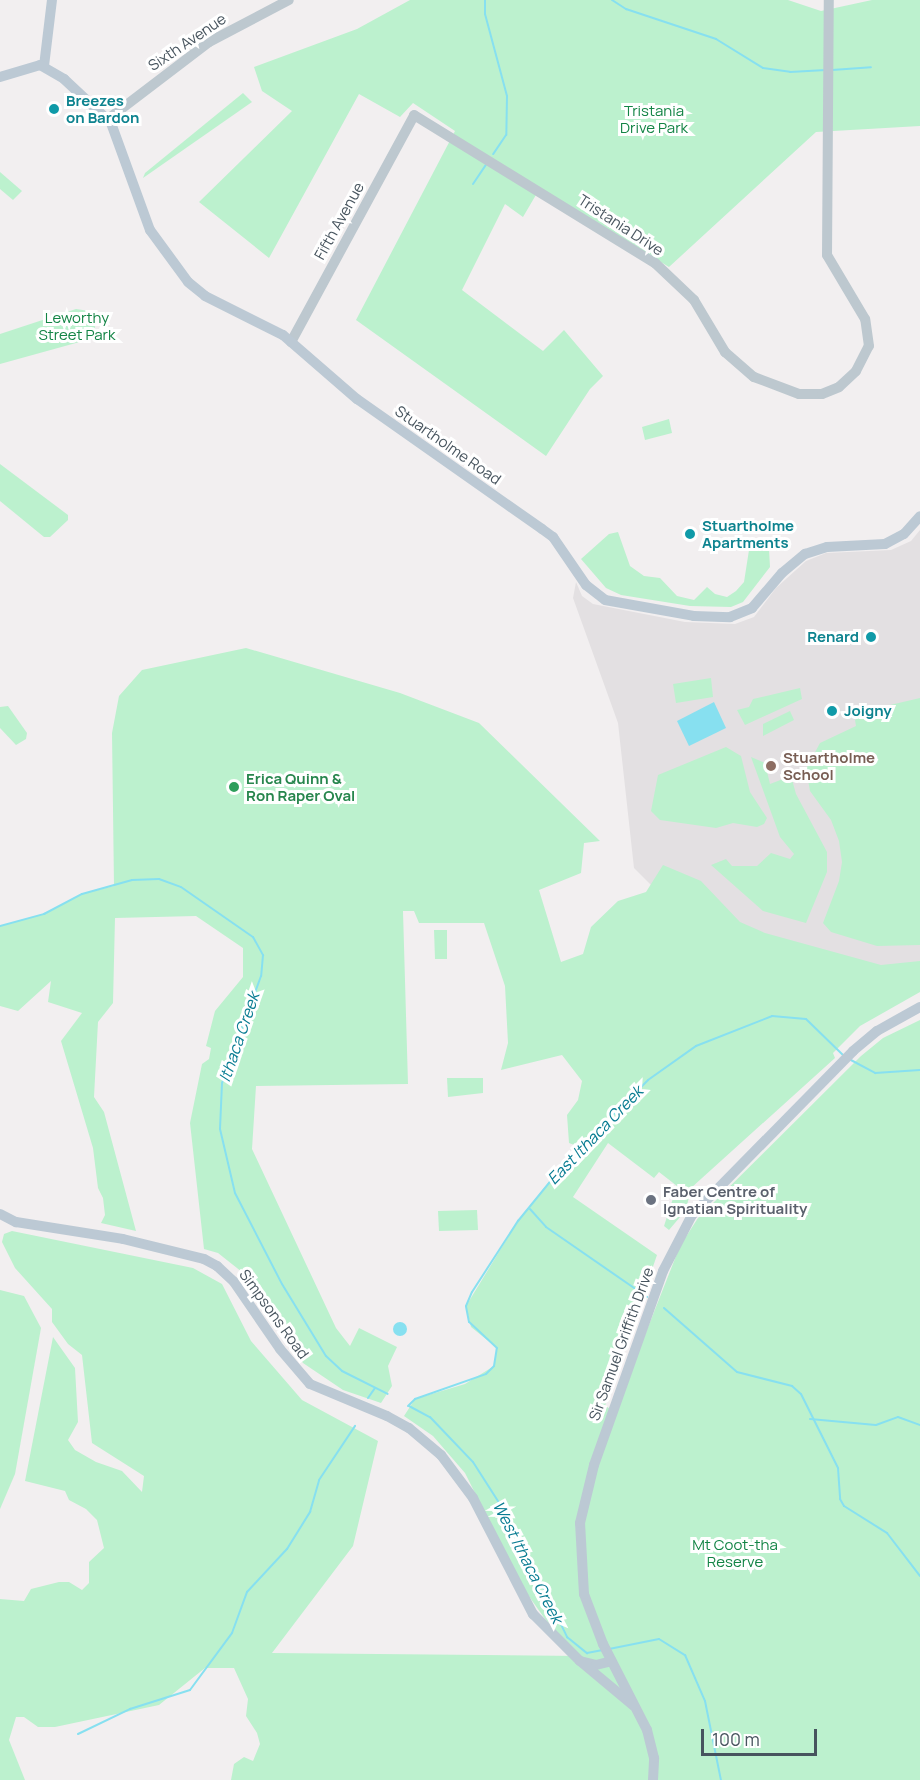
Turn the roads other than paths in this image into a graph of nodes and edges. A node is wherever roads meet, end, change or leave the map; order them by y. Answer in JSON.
{"nodes":[{"id":1,"x":52,"y":0,"type":"edge"},
{"id":2,"x":289,"y":0,"type":"edge"},
{"id":3,"x":829,"y":0,"type":"edge"},
{"id":4,"x":44,"y":66,"type":"junction"},
{"id":5,"x":0,"y":77,"type":"edge"},
{"id":6,"x":414,"y":115,"type":"joint"},
{"id":7,"x":108,"y":119,"type":"junction"},
{"id":8,"x":291,"y":342,"type":"junction"},
{"id":9,"x":920,"y":516,"type":"edge"},
{"id":10,"x":920,"y":1007,"type":"edge"},
{"id":11,"x":0,"y":1214,"type":"edge"},
{"id":12,"x":608,"y":1652,"type":"junction"},
{"id":13,"x":580,"y":1661,"type":"junction"},
{"id":14,"x":636,"y":1708,"type":"junction"},
{"id":15,"x":653,"y":1780,"type":"edge"}],
"edges":[{"from":1,"to":4,"type":"main road"},
{"from":2,"to":7,"type":"street","name":"Sixth Avenue"},
{"from":3,"to":6,"type":"street","name":"Tristania Drive"},
{"from":4,"to":5,"type":"main road"},
{"from":4,"to":7,"type":"main road","name":"Stuartholme Road"},
{"from":6,"to":8,"type":"street","name":"Fifth Avenue"},
{"from":7,"to":8,"type":"main road","name":"Stuartholme Road"},
{"from":8,"to":9,"type":"main road","name":"Stuartholme Road"},
{"from":10,"to":12,"type":"main road","name":"Sir Samuel Griffith Drive"},
{"from":11,"to":13,"type":"main road","name":"Simpsons Road"},
{"from":12,"to":13,"type":"main road"},
{"from":12,"to":14,"type":"main road","name":"Sir Samuel Griffith Drive"},
{"from":13,"to":14,"type":"main road","name":"Simpsons Road"},
{"from":14,"to":15,"type":"main road","name":"Sir Samuel Griffith Drive"}]}
